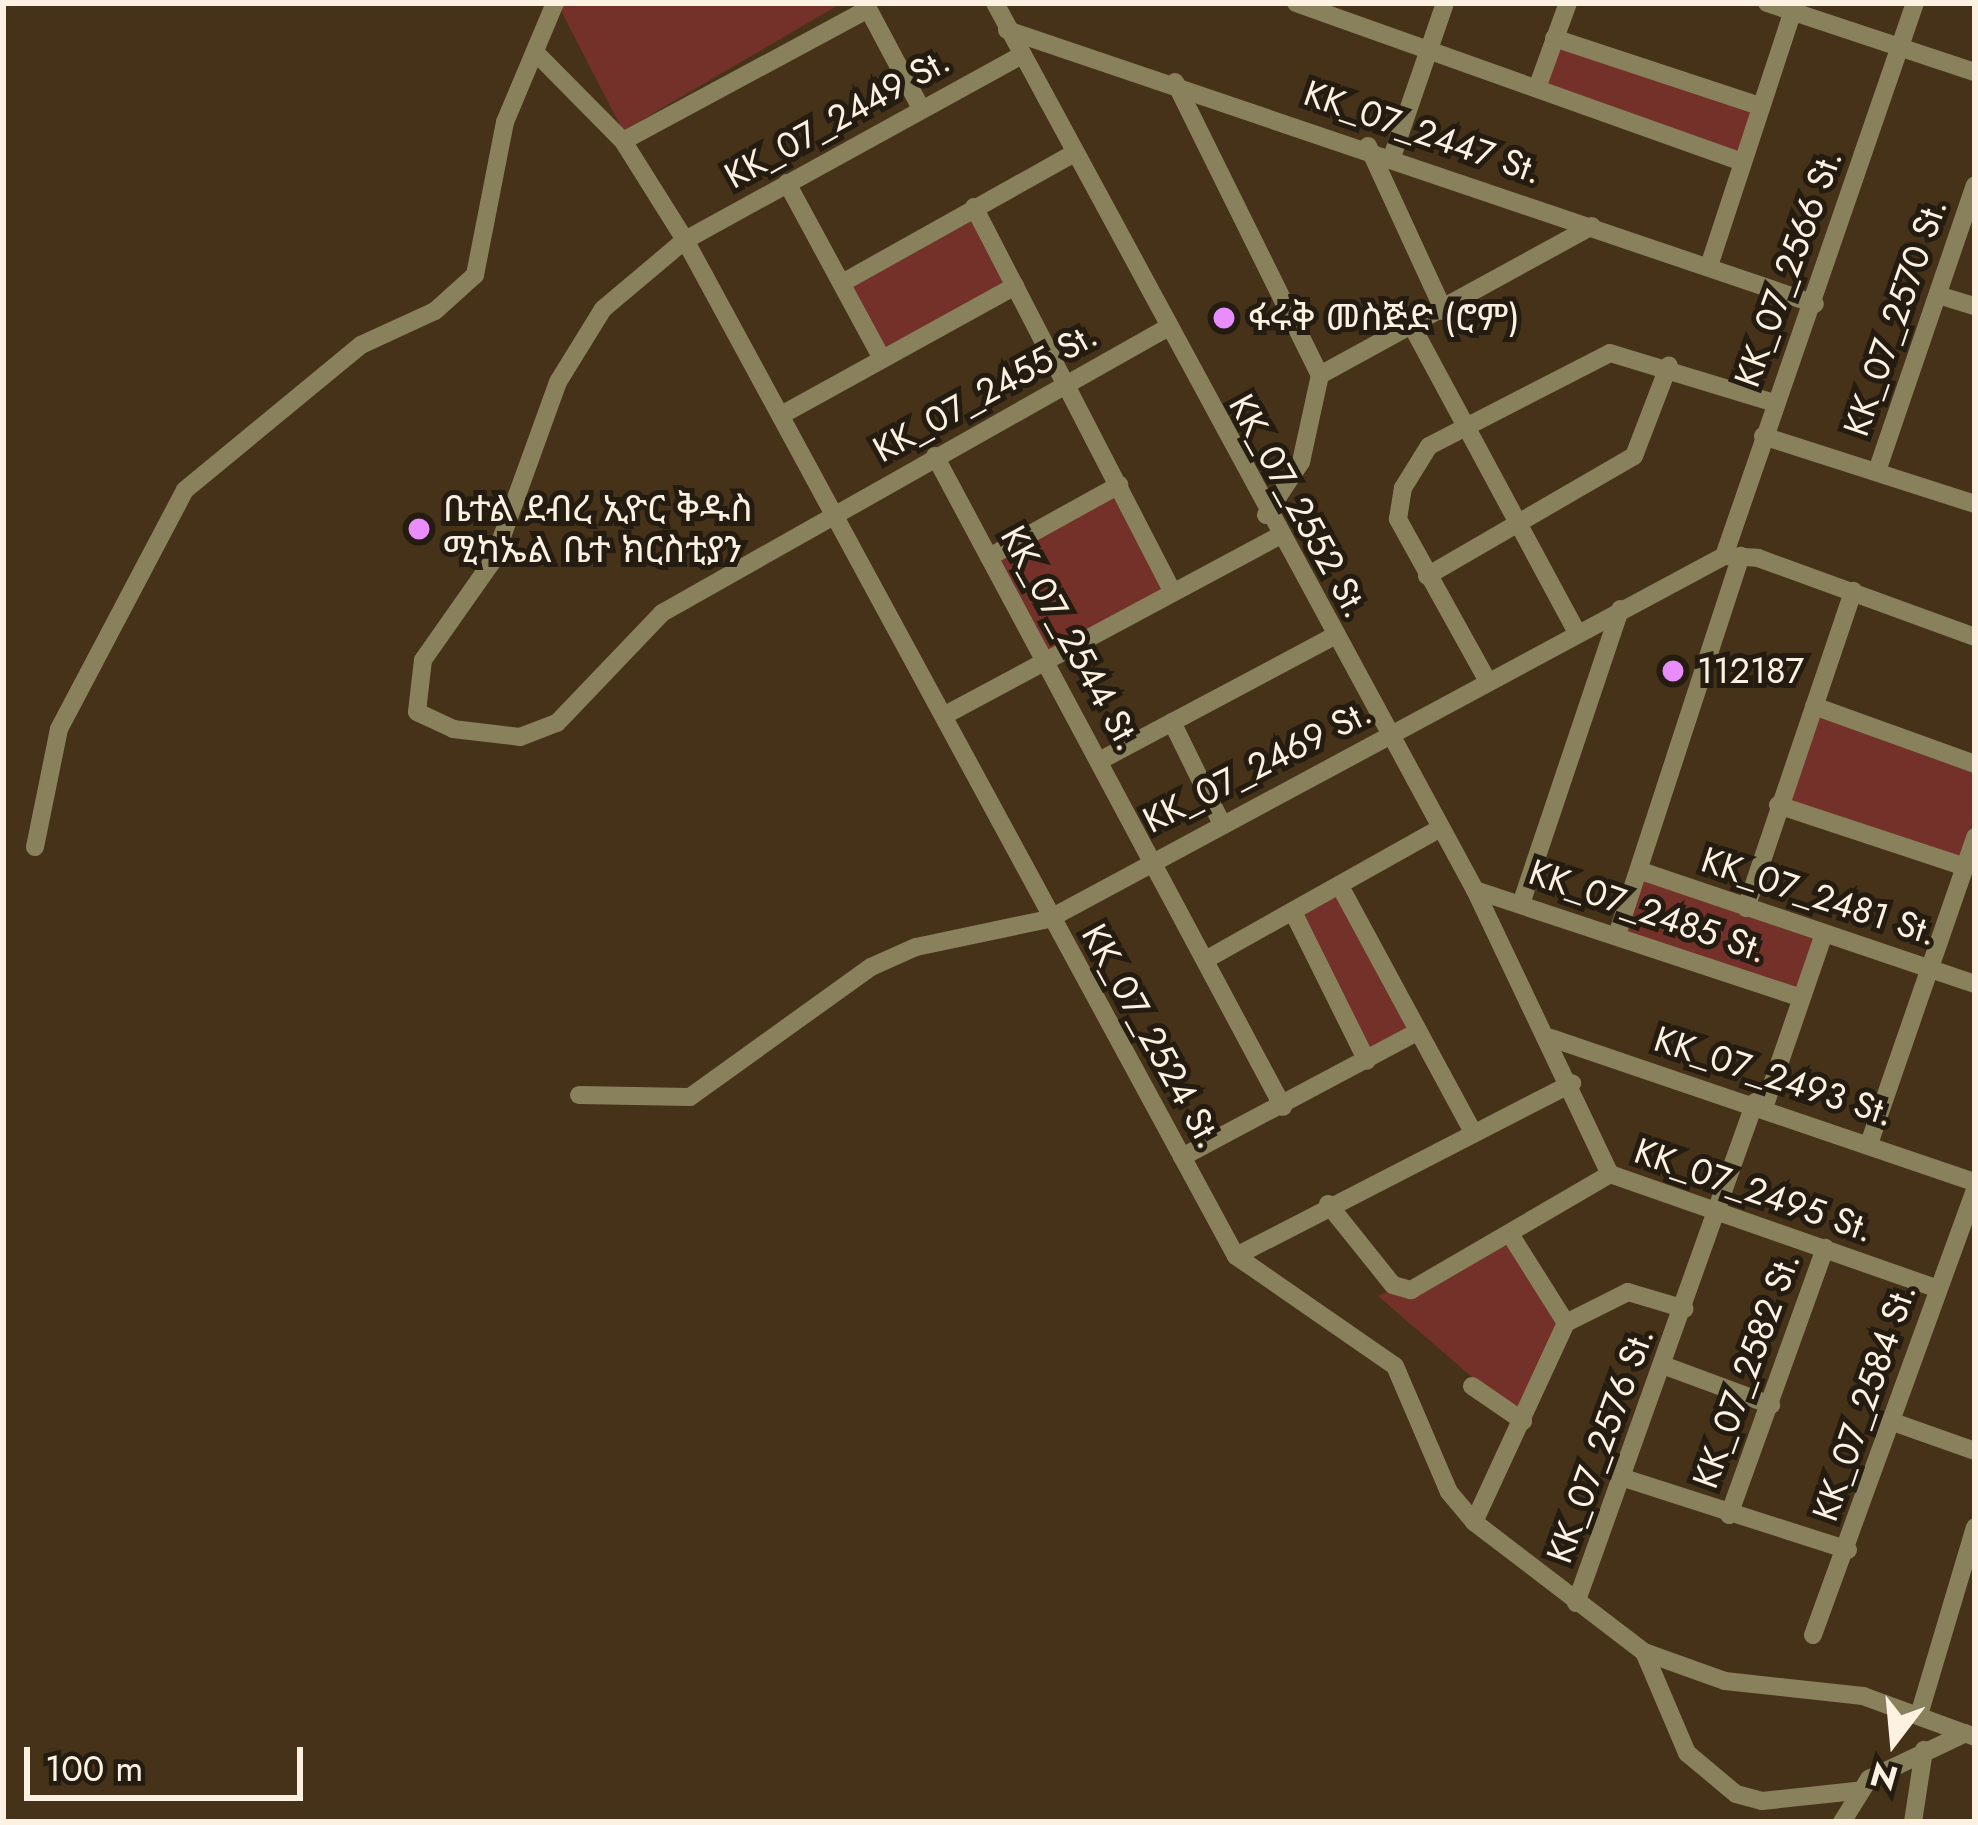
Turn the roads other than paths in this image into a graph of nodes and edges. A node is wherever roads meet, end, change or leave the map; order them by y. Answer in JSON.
{"nodes":[{"id":1,"x":555,"y":3,"type":"edge"},
{"id":2,"x":994,"y":3,"type":"edge"},
{"id":3,"x":1296,"y":3,"type":"edge"},
{"id":4,"x":1445,"y":3,"type":"edge"},
{"id":5,"x":1568,"y":3,"type":"edge"},
{"id":6,"x":1767,"y":3,"type":"edge"},
{"id":7,"x":1916,"y":3,"type":"edge"},
{"id":8,"x":867,"y":6,"type":"edge"},
{"id":9,"x":1792,"y":13,"type":"junction"},
{"id":10,"x":1007,"y":30,"type":"junction"},
{"id":11,"x":1554,"y":38,"type":"junction"},
{"id":12,"x":1900,"y":49,"type":"junction"},
{"id":13,"x":1430,"y":50,"type":"junction"},
{"id":14,"x":1022,"y":55,"type":"junction"},
{"id":15,"x":539,"y":56,"type":"junction"},
{"id":16,"x":1975,"y":72,"type":"edge"},
{"id":17,"x":1175,"y":82,"type":"junction"},
{"id":18,"x":1537,"y":88,"type":"junction"},
{"id":19,"x":1760,"y":106,"type":"junction"},
{"id":20,"x":922,"y":110,"type":"junction"},
{"id":21,"x":622,"y":141,"type":"junction"},
{"id":22,"x":1368,"y":146,"type":"junction"},
{"id":23,"x":1073,"y":154,"type":"junction"},
{"id":24,"x":1394,"y":154,"type":"junction"},
{"id":25,"x":1742,"y":162,"type":"junction"},
{"id":26,"x":787,"y":183,"type":"junction"},
{"id":27,"x":1974,"y":188,"type":"edge"},
{"id":28,"x":974,"y":207,"type":"junction"},
{"id":29,"x":1592,"y":226,"type":"junction"},
{"id":30,"x":685,"y":240,"type":"junction"},
{"id":31,"x":1710,"y":263,"type":"junction"},
{"id":32,"x":842,"y":283,"type":"junction"},
{"id":33,"x":1015,"y":286,"type":"junction"},
{"id":34,"x":1937,"y":295,"type":"junction"},
{"id":35,"x":1815,"y":304,"type":"junction"},
{"id":36,"x":1975,"y":306,"type":"edge"},
{"id":37,"x":1444,"y":311,"type":"junction"},
{"id":38,"x":1413,"y":328,"type":"junction"},
{"id":39,"x":1165,"y":329,"type":"junction"},
{"id":40,"x":882,"y":359,"type":"junction"},
{"id":41,"x":1669,"y":365,"type":"junction"},
{"id":42,"x":1320,"y":375,"type":"junction"},
{"id":43,"x":1071,"y":386,"type":"junction"},
{"id":44,"x":1775,"y":403,"type":"junction"},
{"id":45,"x":785,"y":413,"type":"junction"},
{"id":46,"x":1470,"y":425,"type":"junction"},
{"id":47,"x":1763,"y":436,"type":"junction"},
{"id":48,"x":935,"y":456,"type":"junction"},
{"id":49,"x":1877,"y":471,"type":"junction"},
{"id":50,"x":1119,"y":485,"type":"junction"},
{"id":51,"x":1973,"y":498,"type":"edge"},
{"id":52,"x":835,"y":511,"type":"junction"},
{"id":53,"x":1266,"y":515,"type":"junction"},
{"id":54,"x":1522,"y":528,"type":"junction"},
{"id":55,"x":1279,"y":536,"type":"junction"},
{"id":56,"x":989,"y":556,"type":"junction"},
{"id":57,"x":1732,"y":556,"type":"junction"},
{"id":58,"x":1427,"y":576,"type":"junction"},
{"id":59,"x":1853,"y":591,"type":"junction"},
{"id":60,"x":1173,"y":592,"type":"junction"},
{"id":61,"x":1620,"y":610,"type":"junction"},
{"id":62,"x":1576,"y":631,"type":"junction"},
{"id":63,"x":1334,"y":636,"type":"junction"},
{"id":64,"x":1975,"y":637,"type":"edge"},
{"id":65,"x":1045,"y":660,"type":"junction"},
{"id":66,"x":1486,"y":678,"type":"junction"},
{"id":67,"x":1814,"y":706,"type":"junction"},
{"id":68,"x":947,"y":714,"type":"junction"},
{"id":69,"x":1172,"y":722,"type":"junction"},
{"id":70,"x":1385,"y":737,"type":"junction"},
{"id":71,"x":1101,"y":760,"type":"junction"},
{"id":72,"x":1975,"y":764,"type":"edge"},
{"id":73,"x":1778,"y":805,"type":"junction"},
{"id":74,"x":1221,"y":822,"type":"junction"},
{"id":75,"x":1439,"y":829,"type":"junction"},
{"id":76,"x":1975,"y":837,"type":"edge"},
{"id":77,"x":35,"y":847,"type":"dead end"},
{"id":78,"x":1150,"y":858,"type":"junction"},
{"id":79,"x":1965,"y":867,"type":"junction"},
{"id":80,"x":1641,"y":871,"type":"junction"},
{"id":81,"x":1341,"y":888,"type":"junction"},
{"id":82,"x":1474,"y":890,"type":"junction"},
{"id":83,"x":1522,"y":901,"type":"junction"},
{"id":84,"x":1746,"y":908,"type":"junction"},
{"id":85,"x":1293,"y":912,"type":"junction"},
{"id":86,"x":1049,"y":919,"type":"junction"},
{"id":87,"x":1824,"y":934,"type":"junction"},
{"id":88,"x":1618,"y":935,"type":"junction"},
{"id":89,"x":1207,"y":959,"type":"junction"},
{"id":90,"x":1929,"y":967,"type":"junction"},
{"id":91,"x":1975,"y":984,"type":"edge"},
{"id":92,"x":1799,"y":997,"type":"junction"},
{"id":93,"x":1417,"y":1032,"type":"junction"},
{"id":94,"x":1551,"y":1038,"type":"junction"},
{"id":95,"x":1367,"y":1061,"type":"junction"},
{"id":96,"x":1572,"y":1083,"type":"junction"},
{"id":97,"x":579,"y":1095,"type":"dead end"},
{"id":98,"x":1760,"y":1103,"type":"junction"},
{"id":99,"x":1283,"y":1107,"type":"junction"},
{"id":100,"x":1471,"y":1128,"type":"junction"},
{"id":101,"x":1870,"y":1141,"type":"junction"},
{"id":102,"x":1182,"y":1157,"type":"junction"},
{"id":103,"x":1610,"y":1174,"type":"junction"},
{"id":104,"x":1975,"y":1186,"type":"edge"},
{"id":105,"x":1328,"y":1204,"type":"junction"},
{"id":106,"x":1718,"y":1213,"type":"junction"},
{"id":107,"x":1510,"y":1234,"type":"junction"},
{"id":108,"x":1825,"y":1248,"type":"junction"},
{"id":109,"x":1236,"y":1256,"type":"junction"},
{"id":110,"x":1938,"y":1289,"type":"junction"},
{"id":111,"x":1685,"y":1309,"type":"junction"},
{"id":112,"x":1566,"y":1323,"type":"junction"},
{"id":113,"x":1668,"y":1367,"type":"junction"},
{"id":114,"x":1472,"y":1386,"type":"dead end"},
{"id":115,"x":1771,"y":1405,"type":"junction"},
{"id":116,"x":1522,"y":1421,"type":"junction"},
{"id":117,"x":1893,"y":1422,"type":"junction"},
{"id":118,"x":1975,"y":1451,"type":"edge"},
{"id":119,"x":1627,"y":1479,"type":"junction"},
{"id":120,"x":1729,"y":1515,"type":"junction"},
{"id":121,"x":1474,"y":1522,"type":"junction"},
{"id":122,"x":1975,"y":1527,"type":"edge"},
{"id":123,"x":1848,"y":1550,"type":"junction"},
{"id":124,"x":1954,"y":1589,"type":"junction"},
{"id":125,"x":1975,"y":1596,"type":"edge"},
{"id":126,"x":1576,"y":1603,"type":"junction"},
{"id":127,"x":1813,"y":1635,"type":"dead end"},
{"id":128,"x":1644,"y":1652,"type":"junction"},
{"id":129,"x":1918,"y":1715,"type":"junction"},
{"id":130,"x":1970,"y":1736,"type":"edge"},
{"id":131,"x":1924,"y":1750,"type":"junction"},
{"id":132,"x":1855,"y":1791,"type":"junction"},
{"id":133,"x":1842,"y":1822,"type":"edge"},
{"id":134,"x":1913,"y":1822,"type":"edge"}],
"edges":[{"from":1,"to":15,"type":"street"},
{"from":2,"to":10,"type":"street","name":"KK_07_2552 St."},
{"from":3,"to":13,"type":"street"},
{"from":4,"to":13,"type":"street"},
{"from":5,"to":11,"type":"street"},
{"from":6,"to":9,"type":"street"},
{"from":7,"to":12,"type":"street","name":"KK_07_2566 St."},
{"from":8,"to":20,"type":"street"},
{"from":8,"to":21,"type":"street"},
{"from":9,"to":12,"type":"street"},
{"from":9,"to":19,"type":"street"},
{"from":10,"to":14,"type":"street","name":"KK_07_2552 St."},
{"from":10,"to":17,"type":"street","name":"KK_07_2447 St."},
{"from":11,"to":18,"type":"street"},
{"from":11,"to":19,"type":"street"},
{"from":12,"to":16,"type":"street"},
{"from":12,"to":35,"type":"street","name":"KK_07_2566 St."},
{"from":13,"to":18,"type":"street"},
{"from":13,"to":24,"type":"street"},
{"from":14,"to":20,"type":"street","name":"KK_07_2449 St."},
{"from":14,"to":23,"type":"street","name":"KK_07_2552 St."},
{"from":15,"to":21,"type":"street","name":"KK_07_2524 St."},
{"from":15,"to":77,"type":"street"},
{"from":17,"to":22,"type":"street","name":"KK_07_2447 St."},
{"from":17,"to":42,"type":"street"},
{"from":18,"to":25,"type":"street"},
{"from":19,"to":25,"type":"street"},
{"from":20,"to":26,"type":"street","name":"KK_07_2449 St."},
{"from":21,"to":30,"type":"street","name":"KK_07_2524 St."},
{"from":22,"to":24,"type":"street","name":"KK_07_2447 St."},
{"from":22,"to":37,"type":"street"},
{"from":23,"to":28,"type":"street"},
{"from":23,"to":39,"type":"street","name":"KK_07_2552 St."},
{"from":24,"to":29,"type":"street","name":"KK_07_2447 St."},
{"from":25,"to":31,"type":"street"},
{"from":26,"to":30,"type":"street","name":"KK_07_2449 St."},
{"from":26,"to":32,"type":"street"},
{"from":27,"to":34,"type":"street","name":"KK_07_2570 St."},
{"from":28,"to":32,"type":"street"},
{"from":28,"to":33,"type":"street"},
{"from":29,"to":31,"type":"street","name":"KK_07_2447 St."},
{"from":29,"to":37,"type":"street"},
{"from":30,"to":45,"type":"street","name":"KK_07_2524 St."},
{"from":30,"to":52,"type":"street","name":"KK_07_2449 St."},
{"from":31,"to":35,"type":"street","name":"KK_07_2447 St."},
{"from":32,"to":40,"type":"street"},
{"from":33,"to":40,"type":"street"},
{"from":33,"to":43,"type":"street"},
{"from":34,"to":36,"type":"street"},
{"from":34,"to":49,"type":"street","name":"KK_07_2570 St."},
{"from":35,"to":44,"type":"street","name":"KK_07_2566 St."},
{"from":37,"to":38,"type":"street"},
{"from":38,"to":42,"type":"street"},
{"from":38,"to":46,"type":"street"},
{"from":39,"to":43,"type":"street","name":"KK_07_2455 St."},
{"from":39,"to":53,"type":"street","name":"KK_07_2552 St."},
{"from":40,"to":45,"type":"street"},
{"from":41,"to":44,"type":"street"},
{"from":41,"to":46,"type":"street"},
{"from":41,"to":54,"type":"street"},
{"from":42,"to":53,"type":"street"},
{"from":43,"to":48,"type":"street","name":"KK_07_2455 St."},
{"from":43,"to":50,"type":"street"},
{"from":44,"to":47,"type":"street","name":"KK_07_2566 St."},
{"from":45,"to":52,"type":"street","name":"KK_07_2524 St."},
{"from":46,"to":54,"type":"street"},
{"from":46,"to":58,"type":"street"},
{"from":47,"to":49,"type":"street"},
{"from":47,"to":57,"type":"street","name":"KK_07_2566 St."},
{"from":48,"to":52,"type":"street","name":"KK_07_2455 St."},
{"from":48,"to":56,"type":"street","name":"KK_07_2544 St."},
{"from":49,"to":51,"type":"street"},
{"from":50,"to":56,"type":"street"},
{"from":50,"to":60,"type":"street"},
{"from":52,"to":68,"type":"street","name":"KK_07_2524 St."},
{"from":53,"to":55,"type":"street","name":"KK_07_2552 St."},
{"from":54,"to":58,"type":"street"},
{"from":54,"to":62,"type":"street"},
{"from":55,"to":60,"type":"street"},
{"from":55,"to":63,"type":"street","name":"KK_07_2552 St."},
{"from":56,"to":65,"type":"street","name":"KK_07_2544 St."},
{"from":57,"to":59,"type":"street"},
{"from":57,"to":61,"type":"street","name":"KK_07_2469 St."},
{"from":57,"to":80,"type":"street","name":"KK_07_2566 St."},
{"from":58,"to":66,"type":"street"},
{"from":59,"to":64,"type":"street"},
{"from":59,"to":67,"type":"street"},
{"from":60,"to":65,"type":"street"},
{"from":61,"to":62,"type":"street","name":"KK_07_2469 St."},
{"from":61,"to":83,"type":"street"},
{"from":62,"to":66,"type":"street","name":"KK_07_2469 St."},
{"from":63,"to":69,"type":"street"},
{"from":63,"to":70,"type":"street","name":"KK_07_2552 St."},
{"from":65,"to":68,"type":"street"},
{"from":65,"to":71,"type":"street","name":"KK_07_2544 St."},
{"from":66,"to":70,"type":"street","name":"KK_07_2469 St."},
{"from":67,"to":72,"type":"street"},
{"from":67,"to":73,"type":"street"},
{"from":68,"to":86,"type":"street","name":"KK_07_2524 St."},
{"from":69,"to":71,"type":"street"},
{"from":69,"to":74,"type":"street"},
{"from":70,"to":74,"type":"street","name":"KK_07_2469 St."},
{"from":70,"to":75,"type":"street","name":"KK_07_2552 St."},
{"from":71,"to":78,"type":"street","name":"KK_07_2544 St."},
{"from":73,"to":79,"type":"street"},
{"from":73,"to":84,"type":"street"},
{"from":74,"to":78,"type":"street","name":"KK_07_2469 St."},
{"from":75,"to":81,"type":"street"},
{"from":75,"to":82,"type":"street","name":"KK_07_2552 St."},
{"from":76,"to":79,"type":"street"},
{"from":78,"to":86,"type":"street","name":"KK_07_2469 St."},
{"from":78,"to":89,"type":"street","name":"KK_07_2544 St."},
{"from":79,"to":90,"type":"street"},
{"from":80,"to":84,"type":"street","name":"KK_07_2481 St."},
{"from":80,"to":88,"type":"street","name":"KK_07_2566 St."},
{"from":81,"to":85,"type":"street"},
{"from":81,"to":93,"type":"street"},
{"from":82,"to":83,"type":"street","name":"KK_07_2485 St."},
{"from":82,"to":94,"type":"street","name":"KK_07_2552 St."},
{"from":83,"to":88,"type":"street","name":"KK_07_2485 St."},
{"from":84,"to":87,"type":"street","name":"KK_07_2481 St."},
{"from":85,"to":89,"type":"street"},
{"from":85,"to":95,"type":"street"},
{"from":86,"to":97,"type":"street","name":"KK_07_2469 St."},
{"from":86,"to":102,"type":"street","name":"KK_07_2524 St."},
{"from":87,"to":90,"type":"street","name":"KK_07_2481 St."},
{"from":87,"to":92,"type":"street","name":"KK_07_2576 St."},
{"from":88,"to":92,"type":"street","name":"KK_07_2485 St."},
{"from":89,"to":99,"type":"street","name":"KK_07_2544 St."},
{"from":90,"to":91,"type":"street","name":"KK_07_2481 St."},
{"from":90,"to":101,"type":"street"},
{"from":92,"to":98,"type":"street","name":"KK_07_2576 St."},
{"from":93,"to":95,"type":"street"},
{"from":93,"to":100,"type":"street"},
{"from":94,"to":96,"type":"street","name":"KK_07_2552 St."},
{"from":94,"to":98,"type":"street","name":"KK_07_2493 St."},
{"from":95,"to":99,"type":"street"},
{"from":96,"to":100,"type":"street"},
{"from":96,"to":103,"type":"street","name":"KK_07_2552 St."},
{"from":98,"to":101,"type":"street","name":"KK_07_2493 St."},
{"from":98,"to":106,"type":"street","name":"KK_07_2576 St."},
{"from":99,"to":102,"type":"street"},
{"from":100,"to":105,"type":"street"},
{"from":101,"to":104,"type":"street","name":"KK_07_2493 St."},
{"from":102,"to":109,"type":"street","name":"KK_07_2524 St."},
{"from":103,"to":106,"type":"street","name":"KK_07_2495 St."},
{"from":103,"to":107,"type":"street","name":"KK_07_2495 St."},
{"from":104,"to":110,"type":"street","name":"KK_07_2584 St."},
{"from":105,"to":107,"type":"street","name":"KK_07_2495 St."},
{"from":105,"to":109,"type":"street"},
{"from":106,"to":108,"type":"street","name":"KK_07_2495 St."},
{"from":106,"to":111,"type":"street","name":"KK_07_2576 St."},
{"from":107,"to":112,"type":"street"},
{"from":108,"to":110,"type":"street","name":"KK_07_2495 St."},
{"from":108,"to":115,"type":"street","name":"KK_07_2582 St."},
{"from":109,"to":121,"type":"street","name":"KK_07_2524 St."},
{"from":110,"to":117,"type":"street","name":"KK_07_2584 St."},
{"from":111,"to":112,"type":"street","name":"KK_07_2576 St."},
{"from":111,"to":113,"type":"street","name":"KK_07_2576 St."},
{"from":112,"to":116,"type":"street"},
{"from":113,"to":115,"type":"street"},
{"from":113,"to":119,"type":"street","name":"KK_07_2576 St."},
{"from":114,"to":116,"type":"street"},
{"from":115,"to":120,"type":"street","name":"KK_07_2582 St."},
{"from":116,"to":121,"type":"street"},
{"from":117,"to":118,"type":"street"},
{"from":117,"to":123,"type":"street","name":"KK_07_2584 St."},
{"from":119,"to":120,"type":"street"},
{"from":119,"to":126,"type":"street","name":"KK_07_2576 St."},
{"from":120,"to":123,"type":"street"},
{"from":121,"to":126,"type":"street","name":"KK_07_2524 St."},
{"from":122,"to":124,"type":"street"},
{"from":123,"to":127,"type":"street","name":"KK_07_2584 St."},
{"from":124,"to":125,"type":"street"},
{"from":124,"to":129,"type":"street"},
{"from":126,"to":128,"type":"street","name":"KK_07_2524 St."},
{"from":128,"to":129,"type":"street","name":"KK_07_2524 St."},
{"from":128,"to":132,"type":"street"},
{"from":129,"to":130,"type":"street","name":"KK_07_2524 St."},
{"from":130,"to":131,"type":"street"},
{"from":131,"to":132,"type":"street"},
{"from":131,"to":134,"type":"street"},
{"from":132,"to":133,"type":"street"}]}
